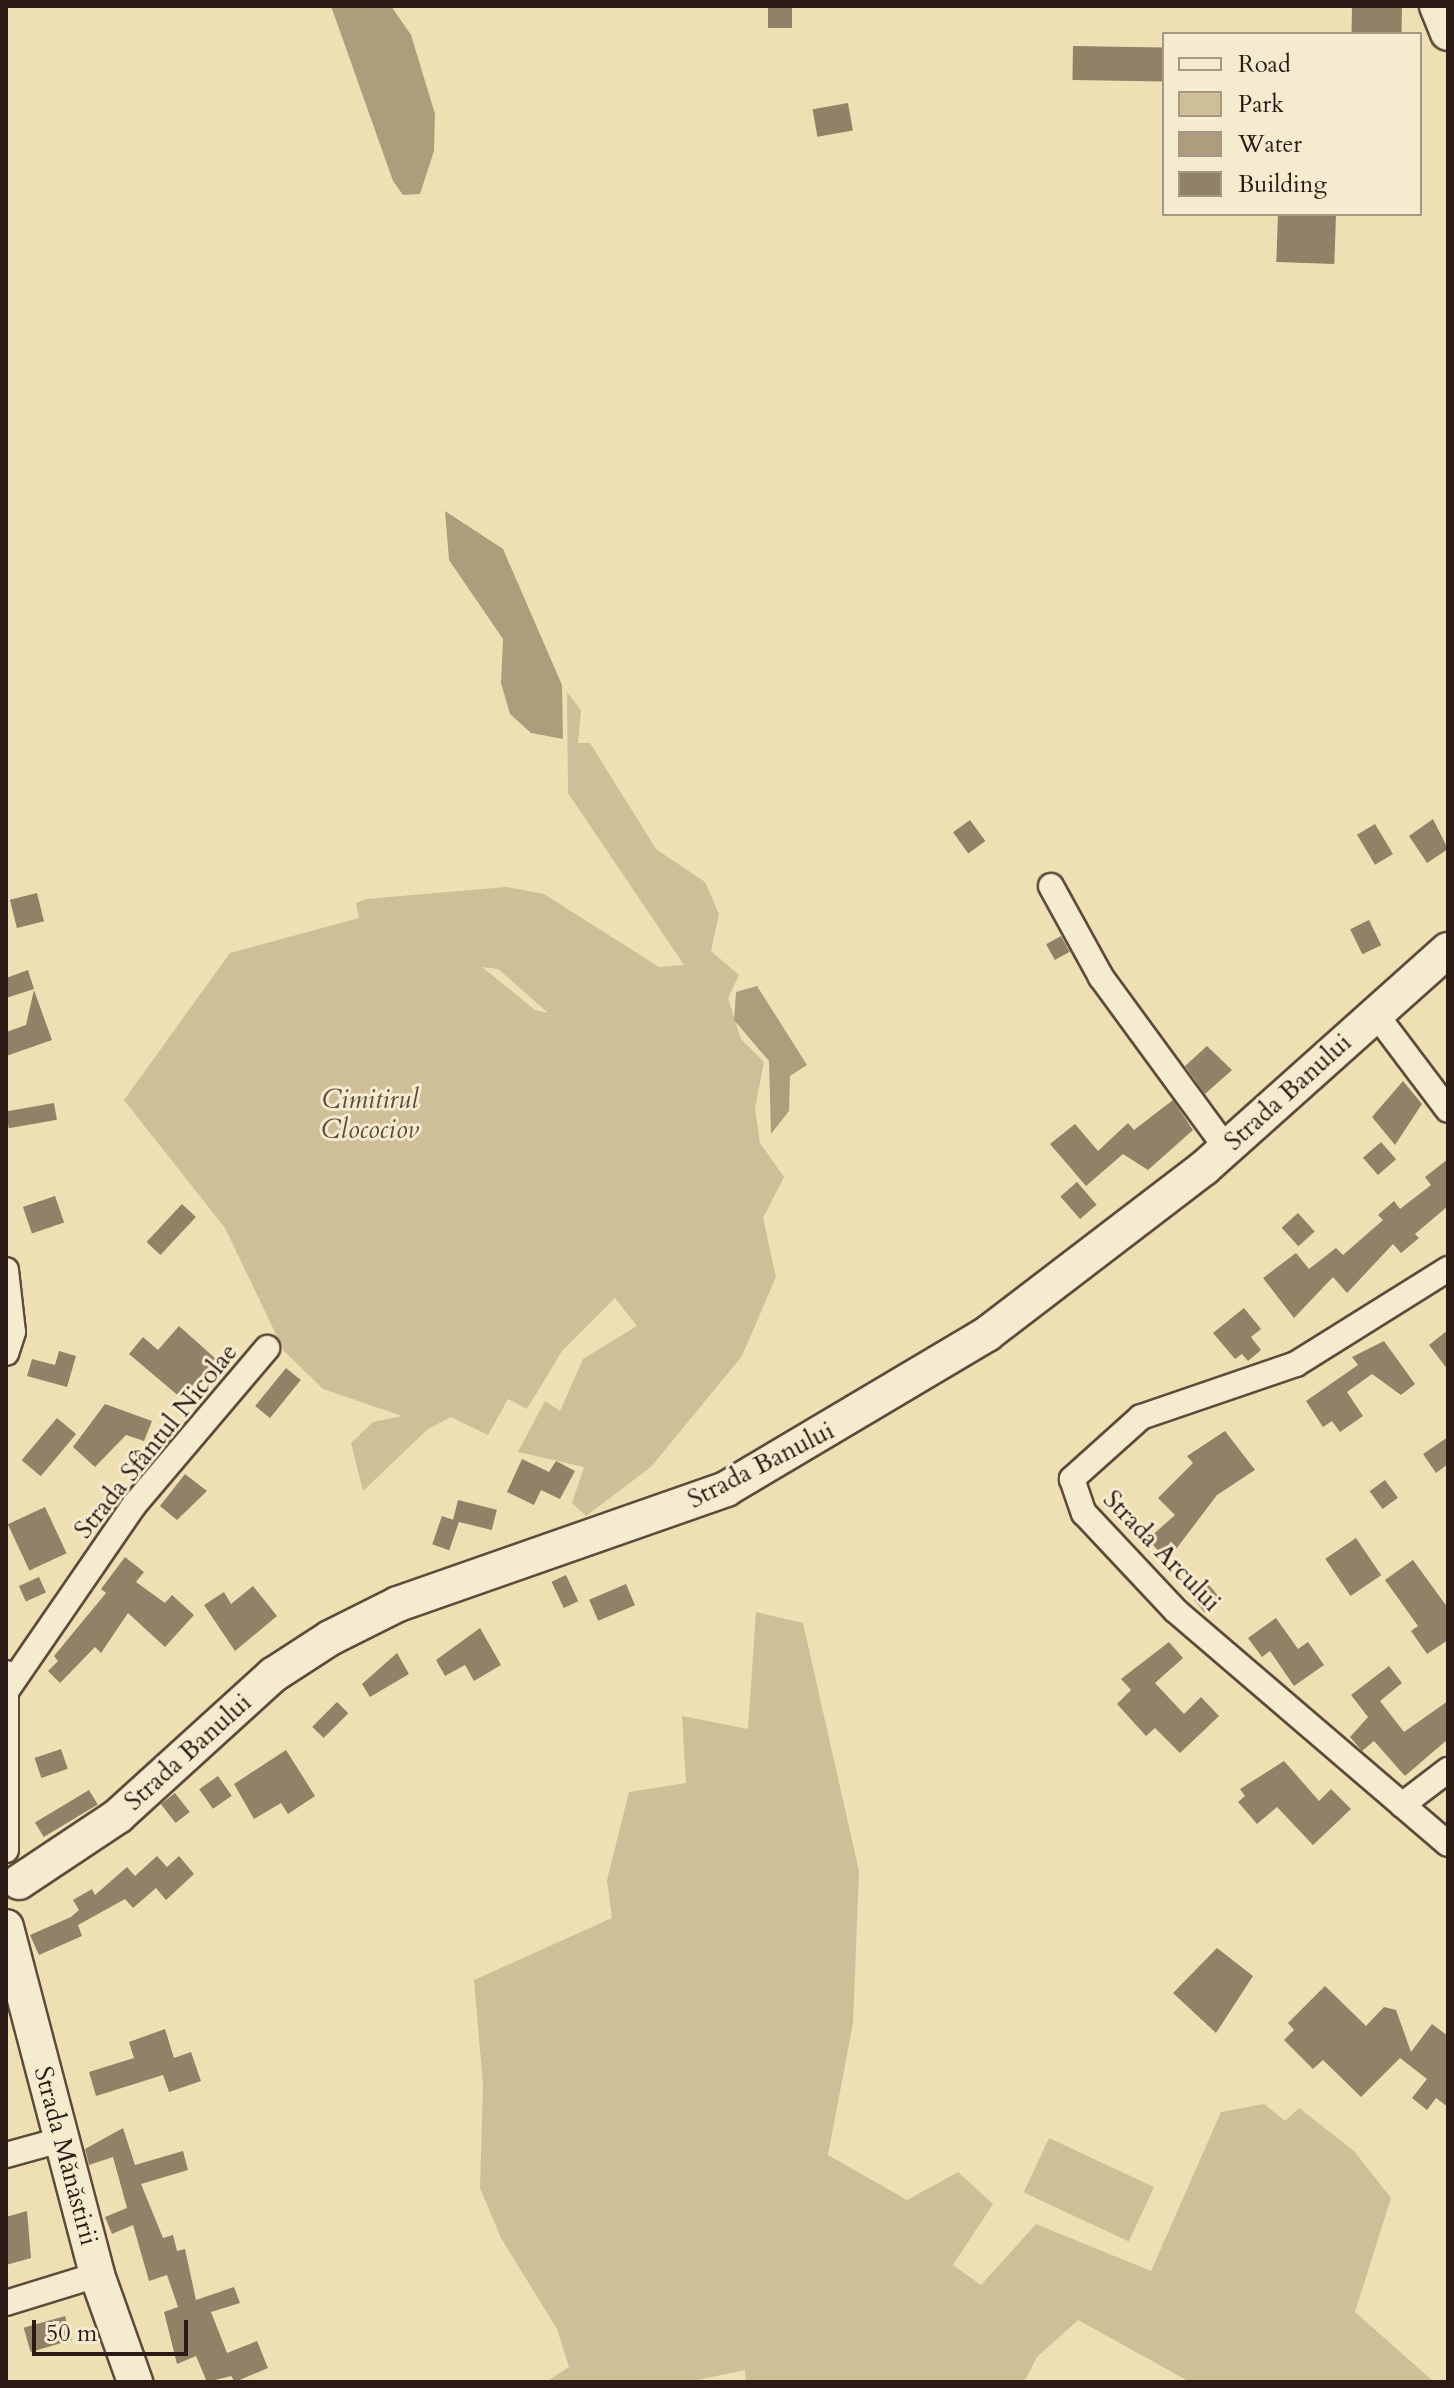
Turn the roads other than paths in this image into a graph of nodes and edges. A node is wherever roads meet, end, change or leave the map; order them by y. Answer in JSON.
{"nodes":[{"id":1,"x":1437,"y":6,"type":"edge"},
{"id":2,"x":1448,"y":33,"type":"edge"},
{"id":3,"x":1051,"y":886,"type":"dead end"},
{"id":4,"x":1448,"y":950,"type":"edge"},
{"id":5,"x":1375,"y":1013,"type":"junction"},
{"id":6,"x":1448,"y":1110,"type":"edge"},
{"id":7,"x":1226,"y":1148,"type":"junction"},
{"id":8,"x":1448,"y":1269,"type":"edge"},
{"id":9,"x":6,"y":1270,"type":"edge"},
{"id":10,"x":267,"y":1348,"type":"dead end"},
{"id":11,"x":6,"y":1353,"type":"edge"},
{"id":12,"x":7,"y":1680,"type":"edge"},
{"id":13,"x":1448,"y":1770,"type":"edge"},
{"id":14,"x":1402,"y":1805,"type":"junction"},
{"id":15,"x":1448,"y":1844,"type":"edge"},
{"id":16,"x":6,"y":1850,"type":"edge"},
{"id":17,"x":10,"y":1888,"type":"edge"},
{"id":18,"x":6,"y":1927,"type":"edge"},
{"id":19,"x":61,"y":2140,"type":"junction"},
{"id":20,"x":6,"y":2155,"type":"edge"},
{"id":21,"x":97,"y":2275,"type":"junction"},
{"id":22,"x":6,"y":2303,"type":"edge"},
{"id":23,"x":135,"y":2382,"type":"edge"}],
"edges":[{"from":1,"to":2,"type":"street"},
{"from":3,"to":7,"type":"street"},
{"from":4,"to":5,"type":"street","name":"Strada Banului"},
{"from":5,"to":6,"type":"street"},
{"from":5,"to":7,"type":"street","name":"Strada Banului"},
{"from":7,"to":17,"type":"street","name":"Strada Banului"},
{"from":8,"to":14,"type":"street","name":"Strada Arcului"},
{"from":9,"to":11,"type":"street"},
{"from":10,"to":12,"type":"street","name":"Strada Sfântul Nicolae"},
{"from":12,"to":16,"type":"street"},
{"from":13,"to":14,"type":"street"},
{"from":14,"to":15,"type":"street","name":"Strada Arcului"},
{"from":18,"to":19,"type":"street","name":"Strada Mănăstirii"},
{"from":19,"to":20,"type":"street"},
{"from":19,"to":21,"type":"street","name":"Strada Mănăstirii"},
{"from":21,"to":22,"type":"street"},
{"from":21,"to":23,"type":"street","name":"Strada Mănăstirii"}]}
